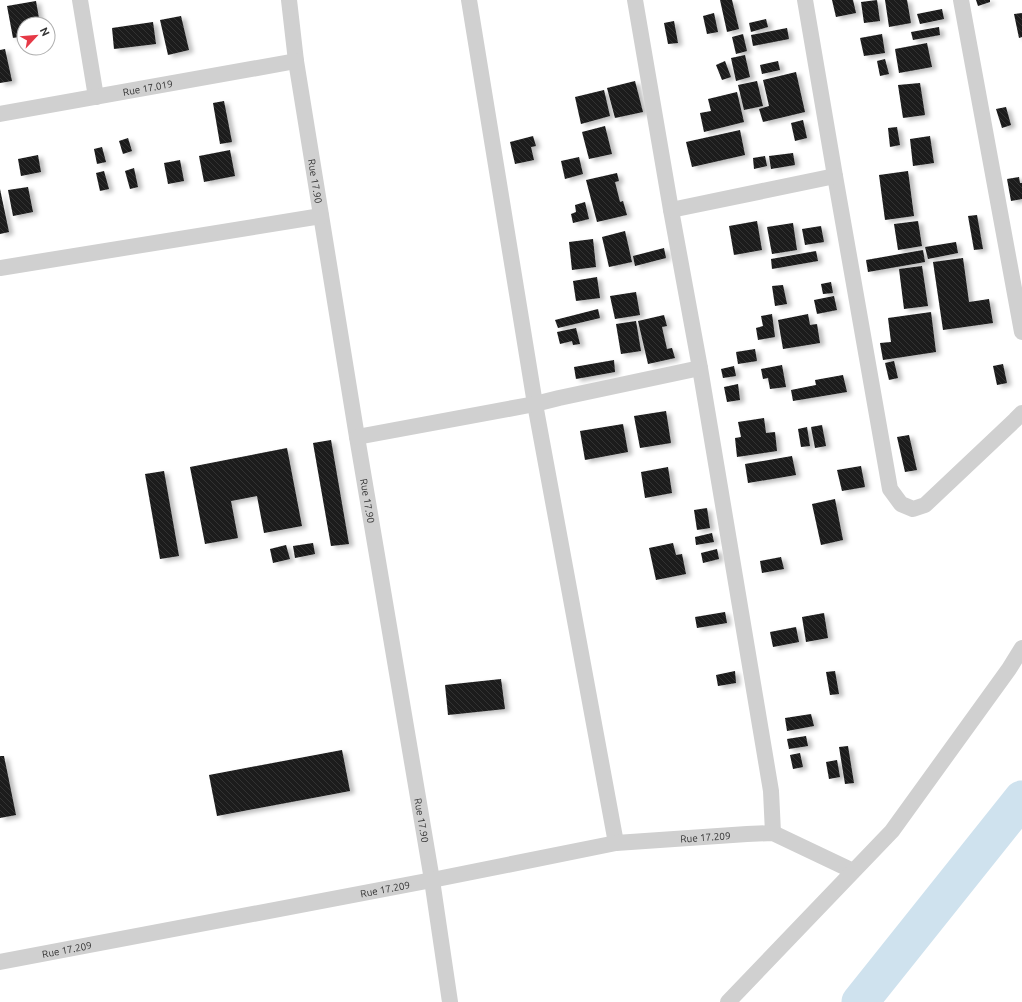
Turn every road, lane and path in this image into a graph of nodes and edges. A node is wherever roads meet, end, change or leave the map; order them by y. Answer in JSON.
{"nodes":[{"id":1,"x":80,"y":0,"type":"edge"},
{"id":2,"x":289,"y":0,"type":"edge"},
{"id":3,"x":469,"y":0,"type":"edge"},
{"id":4,"x":635,"y":0,"type":"edge"},
{"id":5,"x":805,"y":0,"type":"edge"},
{"id":6,"x":961,"y":0,"type":"edge"},
{"id":7,"x":296,"y":61,"type":"junction"},
{"id":8,"x":96,"y":97,"type":"junction"},
{"id":9,"x":0,"y":114,"type":"edge"},
{"id":10,"x":835,"y":176,"type":"junction"},
{"id":11,"x":671,"y":210,"type":"junction"},
{"id":12,"x":321,"y":216,"type":"junction"},
{"id":13,"x":0,"y":268,"type":"edge"},
{"id":14,"x":1022,"y":332,"type":"edge"},
{"id":15,"x":700,"y":368,"type":"junction"},
{"id":16,"x":536,"y":404,"type":"junction"},
{"id":17,"x":1022,"y":412,"type":"edge"},
{"id":18,"x":357,"y":437,"type":"junction"},
{"id":19,"x":1022,"y":648,"type":"edge"},
{"id":20,"x":773,"y":833,"type":"junction"},
{"id":21,"x":616,"y":843,"type":"junction"},
{"id":22,"x":853,"y":871,"type":"junction"},
{"id":23,"x":432,"y":880,"type":"junction"},
{"id":24,"x":0,"y":962,"type":"edge"},
{"id":25,"x":450,"y":1002,"type":"edge"},
{"id":26,"x":728,"y":1002,"type":"edge"}],
"edges":[{"from":1,"to":8,"type":"street"},
{"from":2,"to":7,"type":"street","name":"Rue 17.90"},
{"from":3,"to":16,"type":"street"},
{"from":4,"to":11,"type":"street"},
{"from":5,"to":10,"type":"street"},
{"from":6,"to":14,"type":"street"},
{"from":7,"to":8,"type":"street","name":"Rue 17.019"},
{"from":7,"to":12,"type":"street","name":"Rue 17.90"},
{"from":8,"to":9,"type":"street","name":"Rue 17.019"},
{"from":10,"to":11,"type":"street"},
{"from":10,"to":17,"type":"street"},
{"from":11,"to":15,"type":"street"},
{"from":12,"to":13,"type":"street"},
{"from":12,"to":18,"type":"street","name":"Rue 17.90"},
{"from":15,"to":16,"type":"street"},
{"from":15,"to":20,"type":"street"},
{"from":16,"to":18,"type":"street"},
{"from":16,"to":21,"type":"street"},
{"from":18,"to":23,"type":"street","name":"Rue 17.90"},
{"from":19,"to":22,"type":"street"},
{"from":20,"to":21,"type":"street","name":"Rue 17.209"},
{"from":20,"to":22,"type":"street"},
{"from":21,"to":23,"type":"street","name":"Rue 17.209"},
{"from":22,"to":26,"type":"street"},
{"from":23,"to":24,"type":"street","name":"Rue 17.209"},
{"from":23,"to":25,"type":"street","name":"Rue 17.90"}]}
